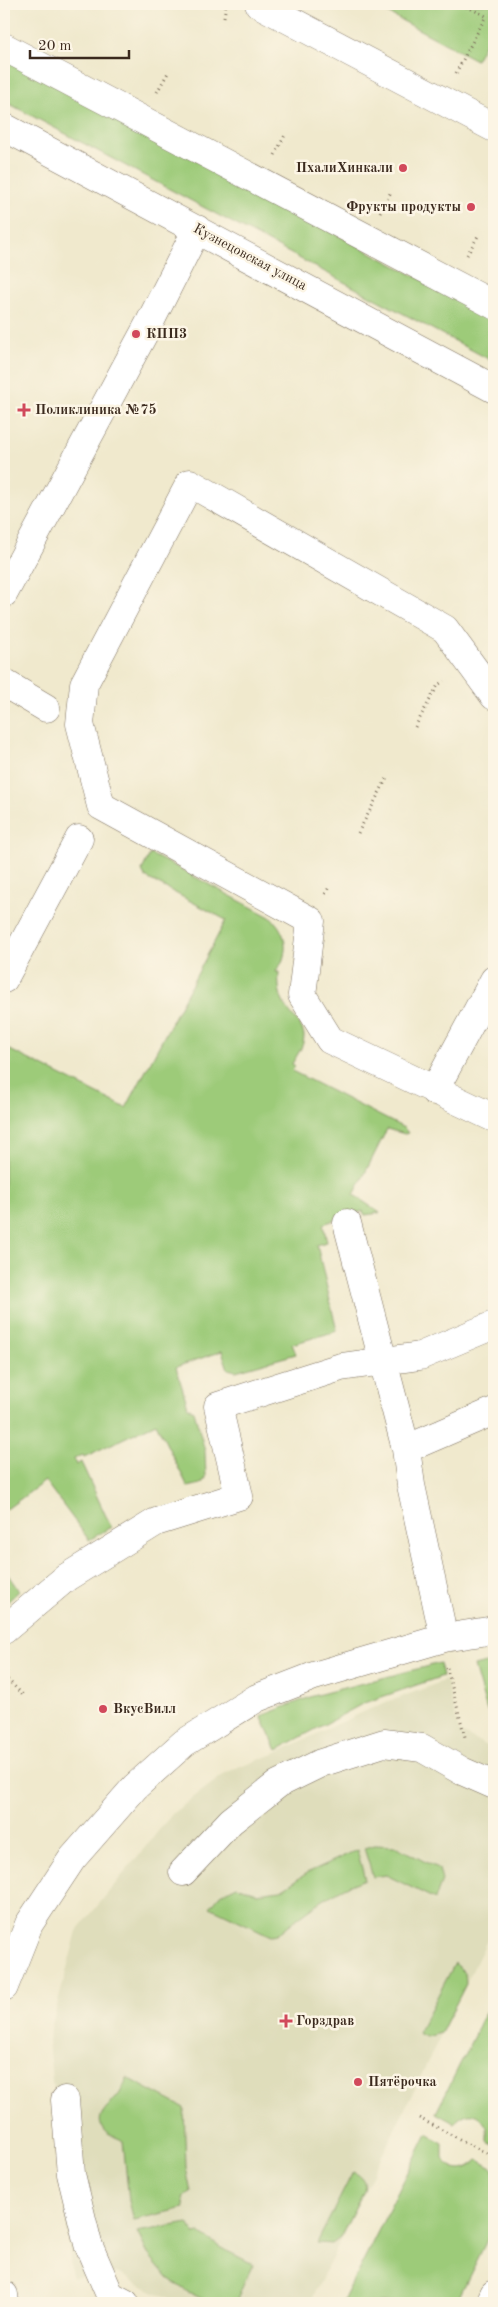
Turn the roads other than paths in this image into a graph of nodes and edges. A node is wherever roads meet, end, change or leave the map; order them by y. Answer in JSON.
{"nodes":[{"id":1,"x":259,"y":4,"type":"edge"},
{"id":2,"x":4,"y":47,"type":"edge"},
{"id":3,"x":4,"y":127,"type":"edge"},
{"id":4,"x":494,"y":128,"type":"edge"},
{"id":5,"x":197,"y":229,"type":"junction"},
{"id":6,"x":494,"y":306,"type":"edge"},
{"id":7,"x":494,"y":389,"type":"edge"},
{"id":8,"x":4,"y":592,"type":"edge"},
{"id":9,"x":4,"y":684,"type":"edge"},
{"id":10,"x":494,"y":696,"type":"edge"},
{"id":11,"x":46,"y":708,"type":"dead end"},
{"id":12,"x":79,"y":839,"type":"dead end"},
{"id":13,"x":4,"y":979,"type":"edge"},
{"id":14,"x":494,"y":980,"type":"edge"},
{"id":15,"x":434,"y":1091,"type":"junction"},
{"id":16,"x":494,"y":1118,"type":"edge"},
{"id":17,"x":348,"y":1223,"type":"dead end"},
{"id":18,"x":494,"y":1325,"type":"edge"},
{"id":19,"x":383,"y":1361,"type":"junction"},
{"id":20,"x":494,"y":1411,"type":"edge"},
{"id":21,"x":406,"y":1449,"type":"junction"},
{"id":22,"x":4,"y":1630,"type":"edge"},
{"id":23,"x":494,"y":1630,"type":"edge"},
{"id":24,"x":444,"y":1638,"type":"junction"},
{"id":25,"x":494,"y":1785,"type":"edge"},
{"id":26,"x":183,"y":1872,"type":"dead end"},
{"id":27,"x":4,"y":1987,"type":"edge"},
{"id":28,"x":65,"y":2100,"type":"dead end"},
{"id":29,"x":494,"y":2294,"type":"edge"},
{"id":30,"x":4,"y":2295,"type":"edge"},
{"id":31,"x":5,"y":2303,"type":"edge"},
{"id":32,"x":125,"y":2303,"type":"edge"},
{"id":33,"x":490,"y":2303,"type":"edge"}],
"edges":[{"from":1,"to":4,"type":"street"},
{"from":2,"to":6,"type":"street"},
{"from":3,"to":5,"type":"street","name":"Кузнецовская улица"},
{"from":5,"to":7,"type":"street","name":"Кузнецовская улица"},
{"from":5,"to":8,"type":"street"},
{"from":9,"to":11,"type":"street"},
{"from":10,"to":15,"type":"street"},
{"from":12,"to":13,"type":"street"},
{"from":14,"to":15,"type":"street"},
{"from":15,"to":16,"type":"street"},
{"from":17,"to":19,"type":"street"},
{"from":18,"to":19,"type":"street"},
{"from":19,"to":21,"type":"street"},
{"from":19,"to":22,"type":"street"},
{"from":20,"to":21,"type":"street"},
{"from":21,"to":24,"type":"street"},
{"from":23,"to":24,"type":"street"},
{"from":24,"to":27,"type":"street"},
{"from":25,"to":26,"type":"street"},
{"from":28,"to":32,"type":"street"},
{"from":29,"to":33,"type":"street"},
{"from":30,"to":31,"type":"street"}]}
